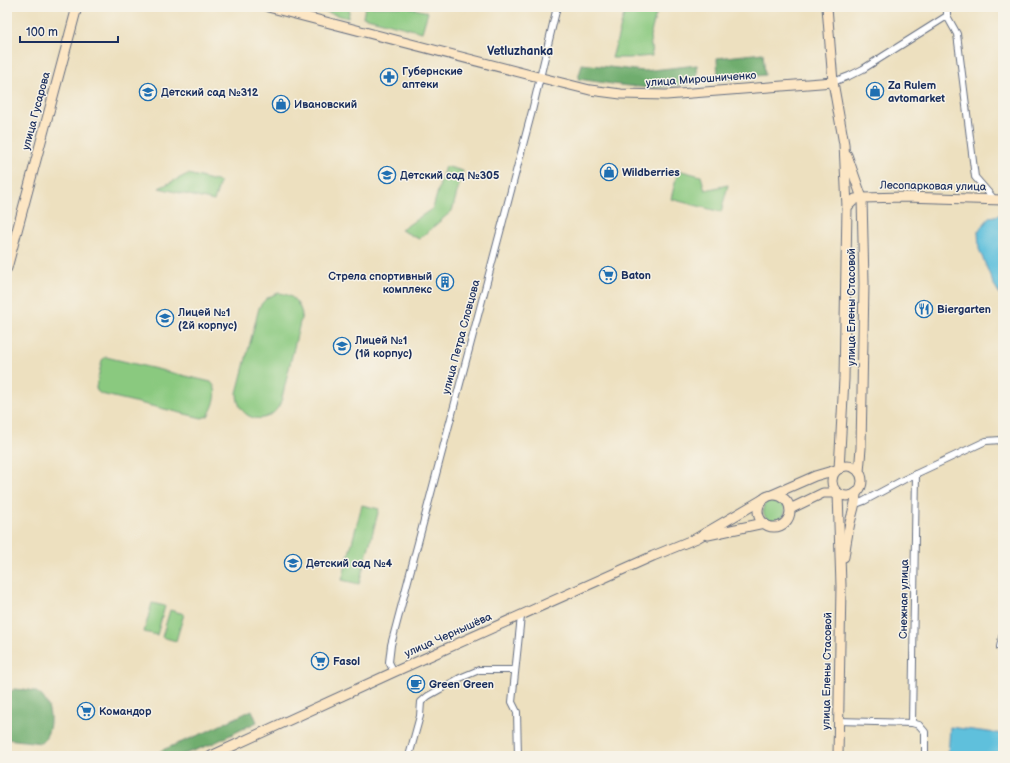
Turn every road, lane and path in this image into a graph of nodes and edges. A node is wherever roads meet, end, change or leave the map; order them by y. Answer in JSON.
{"nodes":[{"id":1,"x":77,"y":7,"type":"edge"},
{"id":2,"x":268,"y":7,"type":"edge"},
{"id":3,"x":557,"y":7,"type":"edge"},
{"id":4,"x":827,"y":7,"type":"edge"},
{"id":5,"x":947,"y":7,"type":"edge"},
{"id":6,"x":947,"y":16,"type":"junction"},
{"id":7,"x":540,"y":77,"type":"junction"},
{"id":8,"x":833,"y":82,"type":"junction"},
{"id":9,"x":844,"y":144,"type":"junction"},
{"id":10,"x":862,"y":198,"type":"junction"},
{"id":11,"x":999,"y":199,"type":"edge"},
{"id":12,"x":847,"y":207,"type":"junction"},
{"id":13,"x":7,"y":268,"type":"edge"},
{"id":14,"x":1003,"y":451,"type":"edge"},
{"id":15,"x":839,"y":469,"type":"junction"},
{"id":16,"x":859,"y":472,"type":"junction"},
{"id":17,"x":916,"y":474,"type":"junction"},
{"id":18,"x":838,"y":493,"type":"junction"},
{"id":19,"x":856,"y":494,"type":"junction"},
{"id":20,"x":767,"y":497,"type":"junction"},
{"id":21,"x":856,"y":504,"type":"junction"},
{"id":22,"x":790,"y":509,"type":"junction"},
{"id":23,"x":764,"y":523,"type":"junction"},
{"id":24,"x":697,"y":538,"type":"junction"},
{"id":25,"x":841,"y":586,"type":"junction"},
{"id":26,"x":521,"y":616,"type":"junction"},
{"id":27,"x":1003,"y":633,"type":"edge"},
{"id":28,"x":1000,"y":647,"type":"dead end"},
{"id":29,"x":515,"y":670,"type":"junction"},
{"id":30,"x":394,"y":672,"type":"junction"},
{"id":31,"x":838,"y":721,"type":"junction"},
{"id":32,"x":912,"y":723,"type":"junction"},
{"id":33,"x":211,"y":756,"type":"edge"},
{"id":34,"x":409,"y":756,"type":"edge"},
{"id":35,"x":518,"y":756,"type":"edge"},
{"id":36,"x":838,"y":756,"type":"edge"},
{"id":37,"x":925,"y":756,"type":"edge"}],
"edges":[{"from":1,"to":13,"type":"street","name":"улица Гусарова"},
{"from":2,"to":7,"type":"street","name":"улица Мирошниченко"},
{"from":3,"to":7,"type":"street","name":"улица Петра Словцова"},
{"from":4,"to":8,"type":"street","name":"улица Елены Стасовой"},
{"from":5,"to":6,"type":"street"},
{"from":6,"to":8,"type":"street"},
{"from":6,"to":11,"type":"street"},
{"from":7,"to":8,"type":"street","name":"улица Мирошниченко"},
{"from":7,"to":30,"type":"street","name":"улица Петра Словцова"},
{"from":8,"to":9,"type":"street","name":"улица Елены Стасовой"},
{"from":9,"to":10,"type":"street","name":"улица Елены Стасовой"},
{"from":9,"to":12,"type":"street","name":"улица Елены Стасовой"},
{"from":10,"to":11,"type":"street","name":"Лесопарковая улица"},
{"from":10,"to":12,"type":"street"},
{"from":10,"to":16,"type":"street","name":"улица Елены Стасовой"},
{"from":12,"to":15,"type":"street","name":"улица Елены Стасовой"},
{"from":14,"to":17,"type":"street"},
{"from":15,"to":16,"type":"street"},
{"from":15,"to":18,"type":"street"},
{"from":15,"to":20,"type":"street","name":"улица Чернышёва"},
{"from":16,"to":19,"type":"street"},
{"from":17,"to":21,"type":"street"},
{"from":17,"to":32,"type":"street","name":"Снежная улица"},
{"from":18,"to":19,"type":"street"},
{"from":18,"to":22,"type":"street"},
{"from":18,"to":25,"type":"street","name":"улица Елены Стасовой"},
{"from":19,"to":21,"type":"street","name":"улица Елены Стасовой"},
{"from":20,"to":22,"type":"street"},
{"from":20,"to":23,"type":"street"},
{"from":20,"to":24,"type":"street","name":"улица Чернышёва"},
{"from":21,"to":25,"type":"street","name":"улица Елены Стасовой"},
{"from":22,"to":23,"type":"street","name":"улица Чернышёва"},
{"from":23,"to":24,"type":"street","name":"улица Чернышёва"},
{"from":24,"to":26,"type":"street","name":"улица Чернышёва"},
{"from":25,"to":31,"type":"street","name":"улица Елены Стасовой"},
{"from":26,"to":29,"type":"street"},
{"from":26,"to":30,"type":"street","name":"улица Чернышёва"},
{"from":27,"to":28,"type":"street"},
{"from":29,"to":34,"type":"street"},
{"from":29,"to":35,"type":"street"},
{"from":30,"to":33,"type":"street","name":"улица Чернышёва"},
{"from":31,"to":32,"type":"street"},
{"from":31,"to":36,"type":"street","name":"улица Елены Стасовой"},
{"from":32,"to":37,"type":"street"}]}
